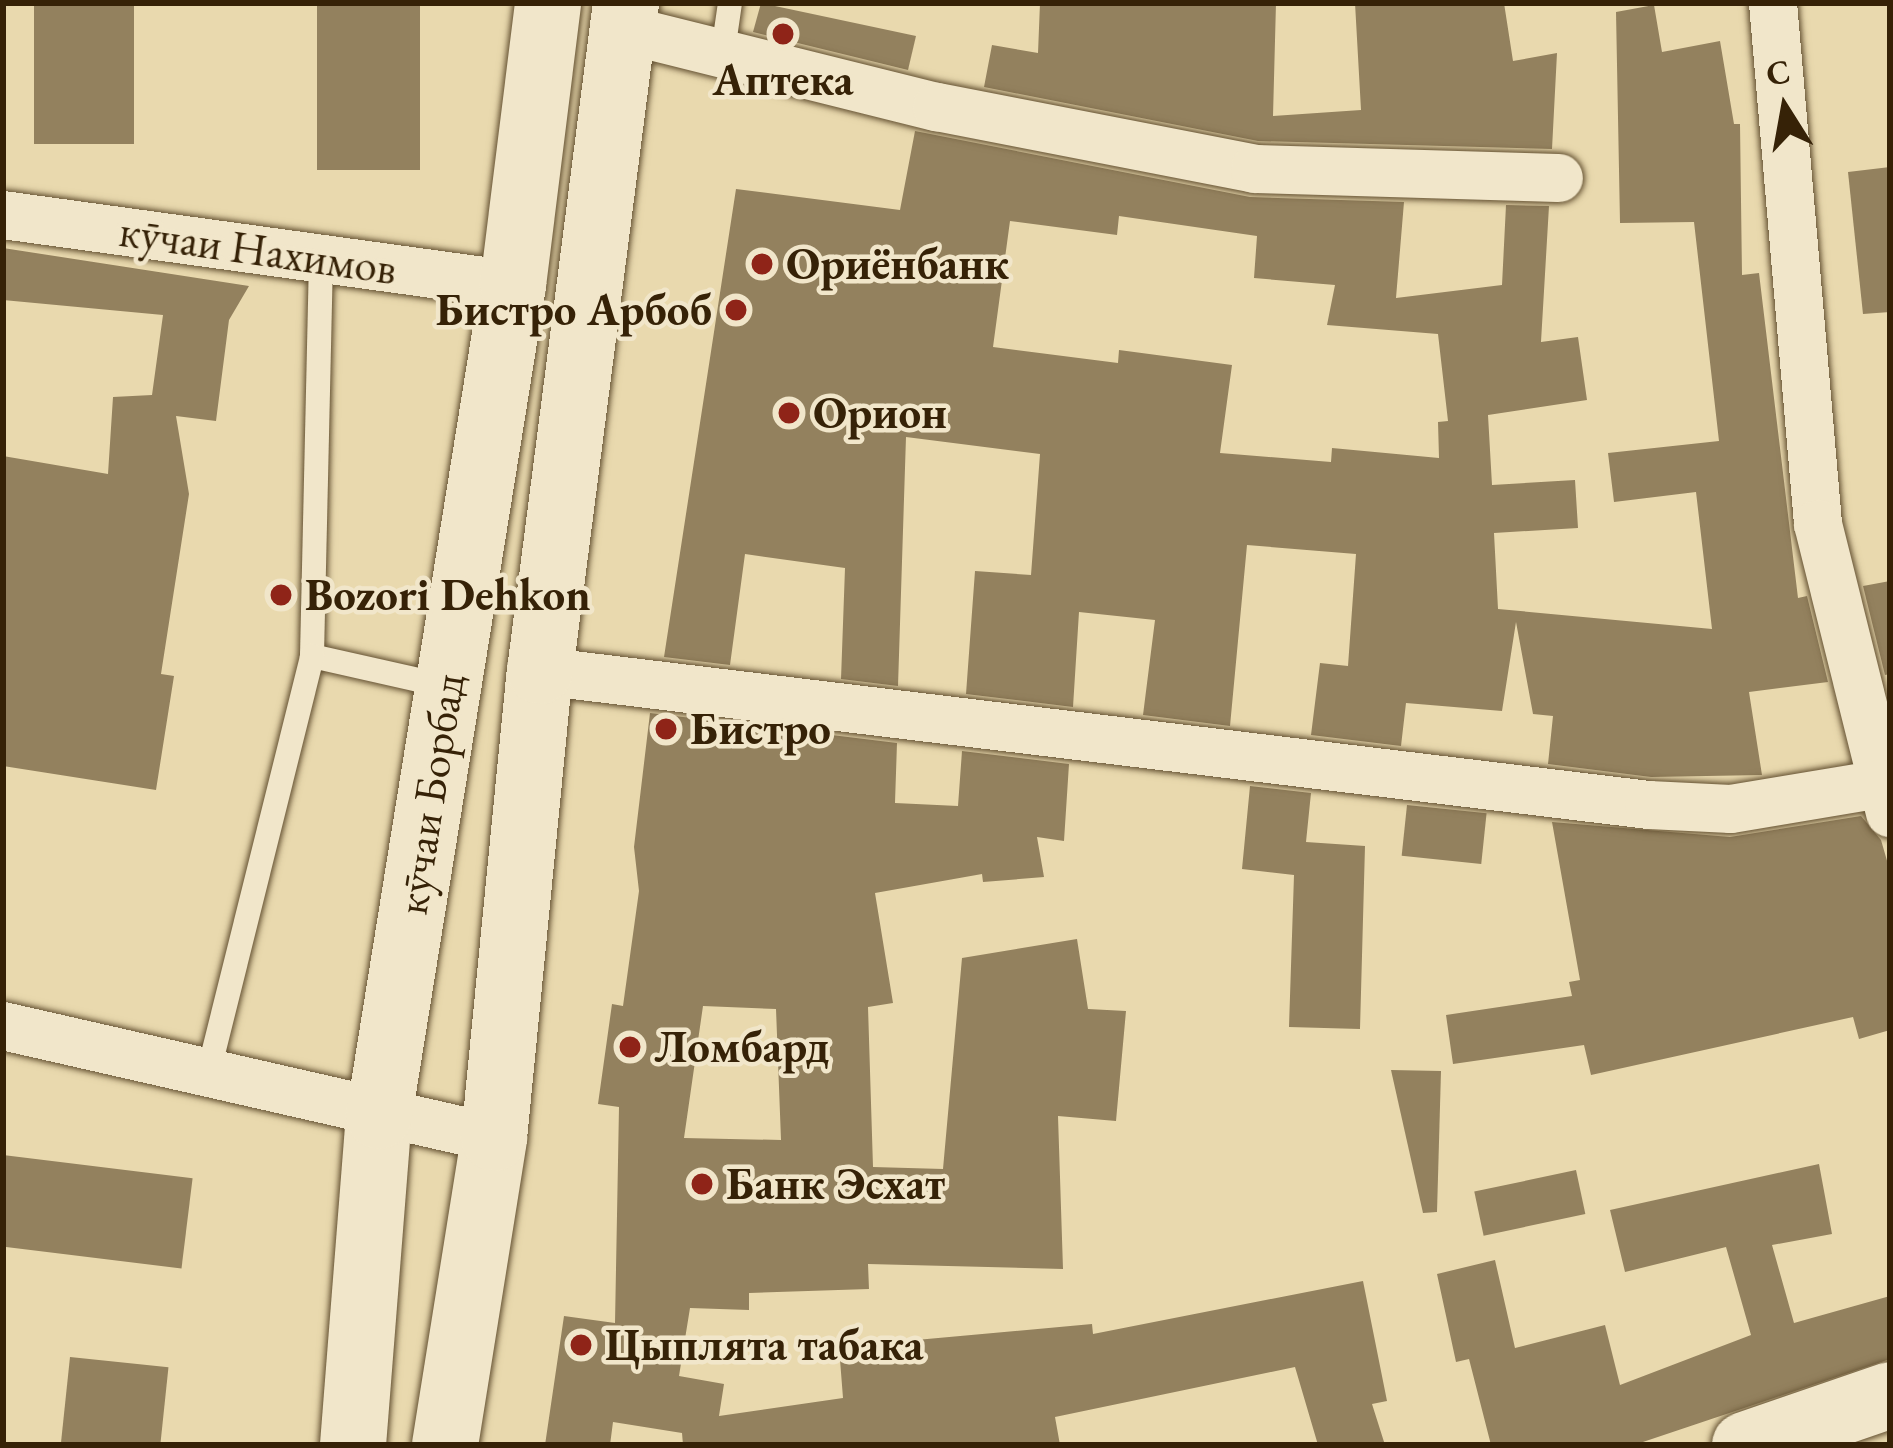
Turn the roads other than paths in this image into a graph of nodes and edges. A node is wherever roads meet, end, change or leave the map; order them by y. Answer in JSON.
{"nodes":[{"id":1,"x":548,"y":3,"type":"edge"},
{"id":2,"x":730,"y":3,"type":"edge"},
{"id":3,"x":1773,"y":3,"type":"edge"},
{"id":4,"x":625,"y":16,"type":"edge"},
{"id":5,"x":723,"y":51,"type":"junction"},
{"id":6,"x":1559,"y":178,"type":"dead end"},
{"id":7,"x":3,"y":215,"type":"edge"},
{"id":8,"x":321,"y":259,"type":"junction"},
{"id":9,"x":512,"y":285,"type":"junction"},
{"id":10,"x":311,"y":656,"type":"junction"},
{"id":11,"x":540,"y":671,"type":"junction"},
{"id":12,"x":447,"y":686,"type":"junction"},
{"id":13,"x":1885,"y":798,"type":"edge"},
{"id":14,"x":3,"y":1026,"type":"edge"},
{"id":15,"x":208,"y":1074,"type":"junction"},
{"id":16,"x":379,"y":1116,"type":"junction"},
{"id":17,"x":494,"y":1138,"type":"junction"},
{"id":18,"x":362,"y":1382,"type":"junction"},
{"id":19,"x":1890,"y":1395,"type":"edge"},
{"id":20,"x":447,"y":1421,"type":"edge"},
{"id":21,"x":353,"y":1445,"type":"edge"},
{"id":22,"x":1745,"y":1445,"type":"edge"}],
"edges":[{"from":1,"to":9,"type":"main road","name":"кӯчаи Борбад"},
{"from":2,"to":5,"type":"lane"},
{"from":3,"to":13,"type":"street"},
{"from":4,"to":5,"type":"street"},
{"from":4,"to":11,"type":"main road","name":"кӯчаи Борбад"},
{"from":5,"to":6,"type":"street"},
{"from":7,"to":8,"type":"street","name":"кӯчаи Нахимов"},
{"from":8,"to":9,"type":"street","name":"кӯчаи Нахимов"},
{"from":8,"to":10,"type":"lane"},
{"from":9,"to":12,"type":"main road","name":"кӯчаи Борбад"},
{"from":10,"to":12,"type":"lane"},
{"from":10,"to":15,"type":"lane"},
{"from":11,"to":13,"type":"street"},
{"from":11,"to":17,"type":"main road","name":"кӯчаи Борбад"},
{"from":12,"to":16,"type":"main road","name":"кӯчаи Борбад"},
{"from":14,"to":15,"type":"street"},
{"from":15,"to":16,"type":"street"},
{"from":16,"to":17,"type":"street"},
{"from":16,"to":18,"type":"main road","name":"кӯчаи Борбад"},
{"from":17,"to":20,"type":"main road","name":"кӯчаи Борбад"},
{"from":18,"to":20,"type":"main road"},
{"from":18,"to":21,"type":"main road","name":"кӯчаи Борбад"},
{"from":19,"to":22,"type":"main road"}]}
